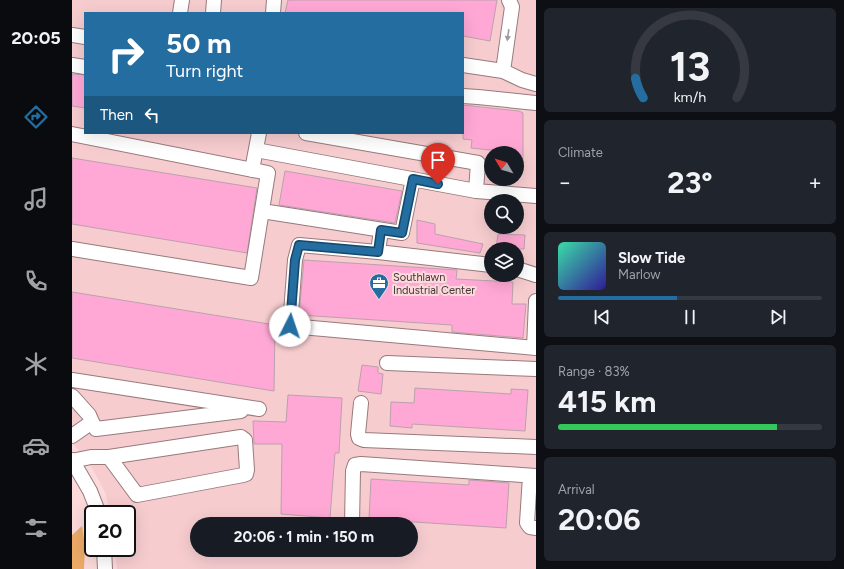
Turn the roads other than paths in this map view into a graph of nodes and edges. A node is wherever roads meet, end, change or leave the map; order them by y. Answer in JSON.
{"nodes":[{"id":1,"x":182,"y":0,"type":"edge"},
{"id":2,"x":214,"y":0,"type":"edge"},
{"id":3,"x":274,"y":0,"type":"edge"},
{"id":4,"x":509,"y":0,"type":"edge"},
{"id":5,"x":180,"y":12,"type":"edge"},
{"id":6,"x":213,"y":12,"type":"edge"},
{"id":7,"x":273,"y":12,"type":"edge"},
{"id":8,"x":72,"y":35,"type":"edge"},
{"id":9,"x":84,"y":37,"type":"edge"},
{"id":10,"x":72,"y":65,"type":"edge"},
{"id":11,"x":464,"y":65,"type":"edge"},
{"id":12,"x":84,"y":67,"type":"edge"},
{"id":13,"x":503,"y":71,"type":"junction"},
{"id":14,"x":536,"y":84,"type":"edge"},
{"id":15,"x":464,"y":96,"type":"edge"},
{"id":16,"x":536,"y":103,"type":"edge"},
{"id":17,"x":72,"y":134,"type":"edge"},
{"id":18,"x":259,"y":134,"type":"edge"},
{"id":19,"x":312,"y":134,"type":"edge"},
{"id":20,"x":256,"y":150,"type":"junction"},
{"id":21,"x":252,"y":170,"type":"junction"},
{"id":22,"x":413,"y":179,"type":"junction"},
{"id":23,"x":476,"y":191,"type":"junction"},
{"id":24,"x":536,"y":196,"type":"edge"},
{"id":25,"x":262,"y":211,"type":"junction"},
{"id":26,"x":381,"y":230,"type":"junction"},
{"id":27,"x":72,"y":249,"type":"edge"},
{"id":28,"x":378,"y":252,"type":"junction"},
{"id":29,"x":484,"y":264,"type":"edge"},
{"id":30,"x":524,"y":271,"type":"edge"},
{"id":31,"x":536,"y":275,"type":"edge"},
{"id":32,"x":536,"y":301,"type":"edge"},
{"id":33,"x":535,"y":348,"type":"edge"},
{"id":34,"x":387,"y":363,"type":"dead end"},
{"id":35,"x":536,"y":369,"type":"edge"},
{"id":36,"x":72,"y":380,"type":"edge"},
{"id":37,"x":72,"y":396,"type":"edge"},
{"id":38,"x":361,"y":403,"type":"dead end"},
{"id":39,"x":92,"y":422,"type":"junction"},
{"id":40,"x":72,"y":436,"type":"edge"},
{"id":41,"x":536,"y":447,"type":"edge"},
{"id":42,"x":109,"y":457,"type":"junction"},
{"id":43,"x":72,"y":460,"type":"edge"},
{"id":44,"x":533,"y":476,"type":"edge"},
{"id":45,"x":95,"y":505,"type":"edge"},
{"id":46,"x":352,"y":517,"type":"edge"},
{"id":47,"x":536,"y":528,"type":"edge"},
{"id":48,"x":104,"y":557,"type":"edge"},
{"id":49,"x":105,"y":569,"type":"edge"}],
"edges":[{"from":1,"to":5,"type":"street"},
{"from":2,"to":6,"type":"street"},
{"from":3,"to":7,"type":"street"},
{"from":4,"to":13,"type":"street","one_way":true},
{"from":8,"to":9,"type":"street"},
{"from":10,"to":12,"type":"street"},
{"from":11,"to":13,"type":"street"},
{"from":13,"to":14,"type":"street"},
{"from":15,"to":16,"type":"street"},
{"from":17,"to":21,"type":"street"},
{"from":18,"to":20,"type":"street"},
{"from":19,"to":23,"type":"street"},
{"from":20,"to":21,"type":"street"},
{"from":20,"to":22,"type":"street"},
{"from":21,"to":25,"type":"street"},
{"from":22,"to":23,"type":"street"},
{"from":22,"to":26,"type":"street"},
{"from":23,"to":24,"type":"street"},
{"from":25,"to":26,"type":"street"},
{"from":25,"to":27,"type":"street"},
{"from":26,"to":28,"type":"street"},
{"from":28,"to":29,"type":"street"},
{"from":28,"to":33,"type":"street"},
{"from":30,"to":31,"type":"street"},
{"from":32,"to":33,"type":"street"},
{"from":34,"to":35,"type":"street"},
{"from":36,"to":39,"type":"street"},
{"from":37,"to":39,"type":"street"},
{"from":38,"to":41,"type":"street"},
{"from":39,"to":40,"type":"street"},
{"from":42,"to":42,"type":"street"},
{"from":42,"to":43,"type":"street"},
{"from":43,"to":45,"type":"street"},
{"from":44,"to":46,"type":"street"},
{"from":44,"to":47,"type":"street"},
{"from":48,"to":49,"type":"street"}]}
